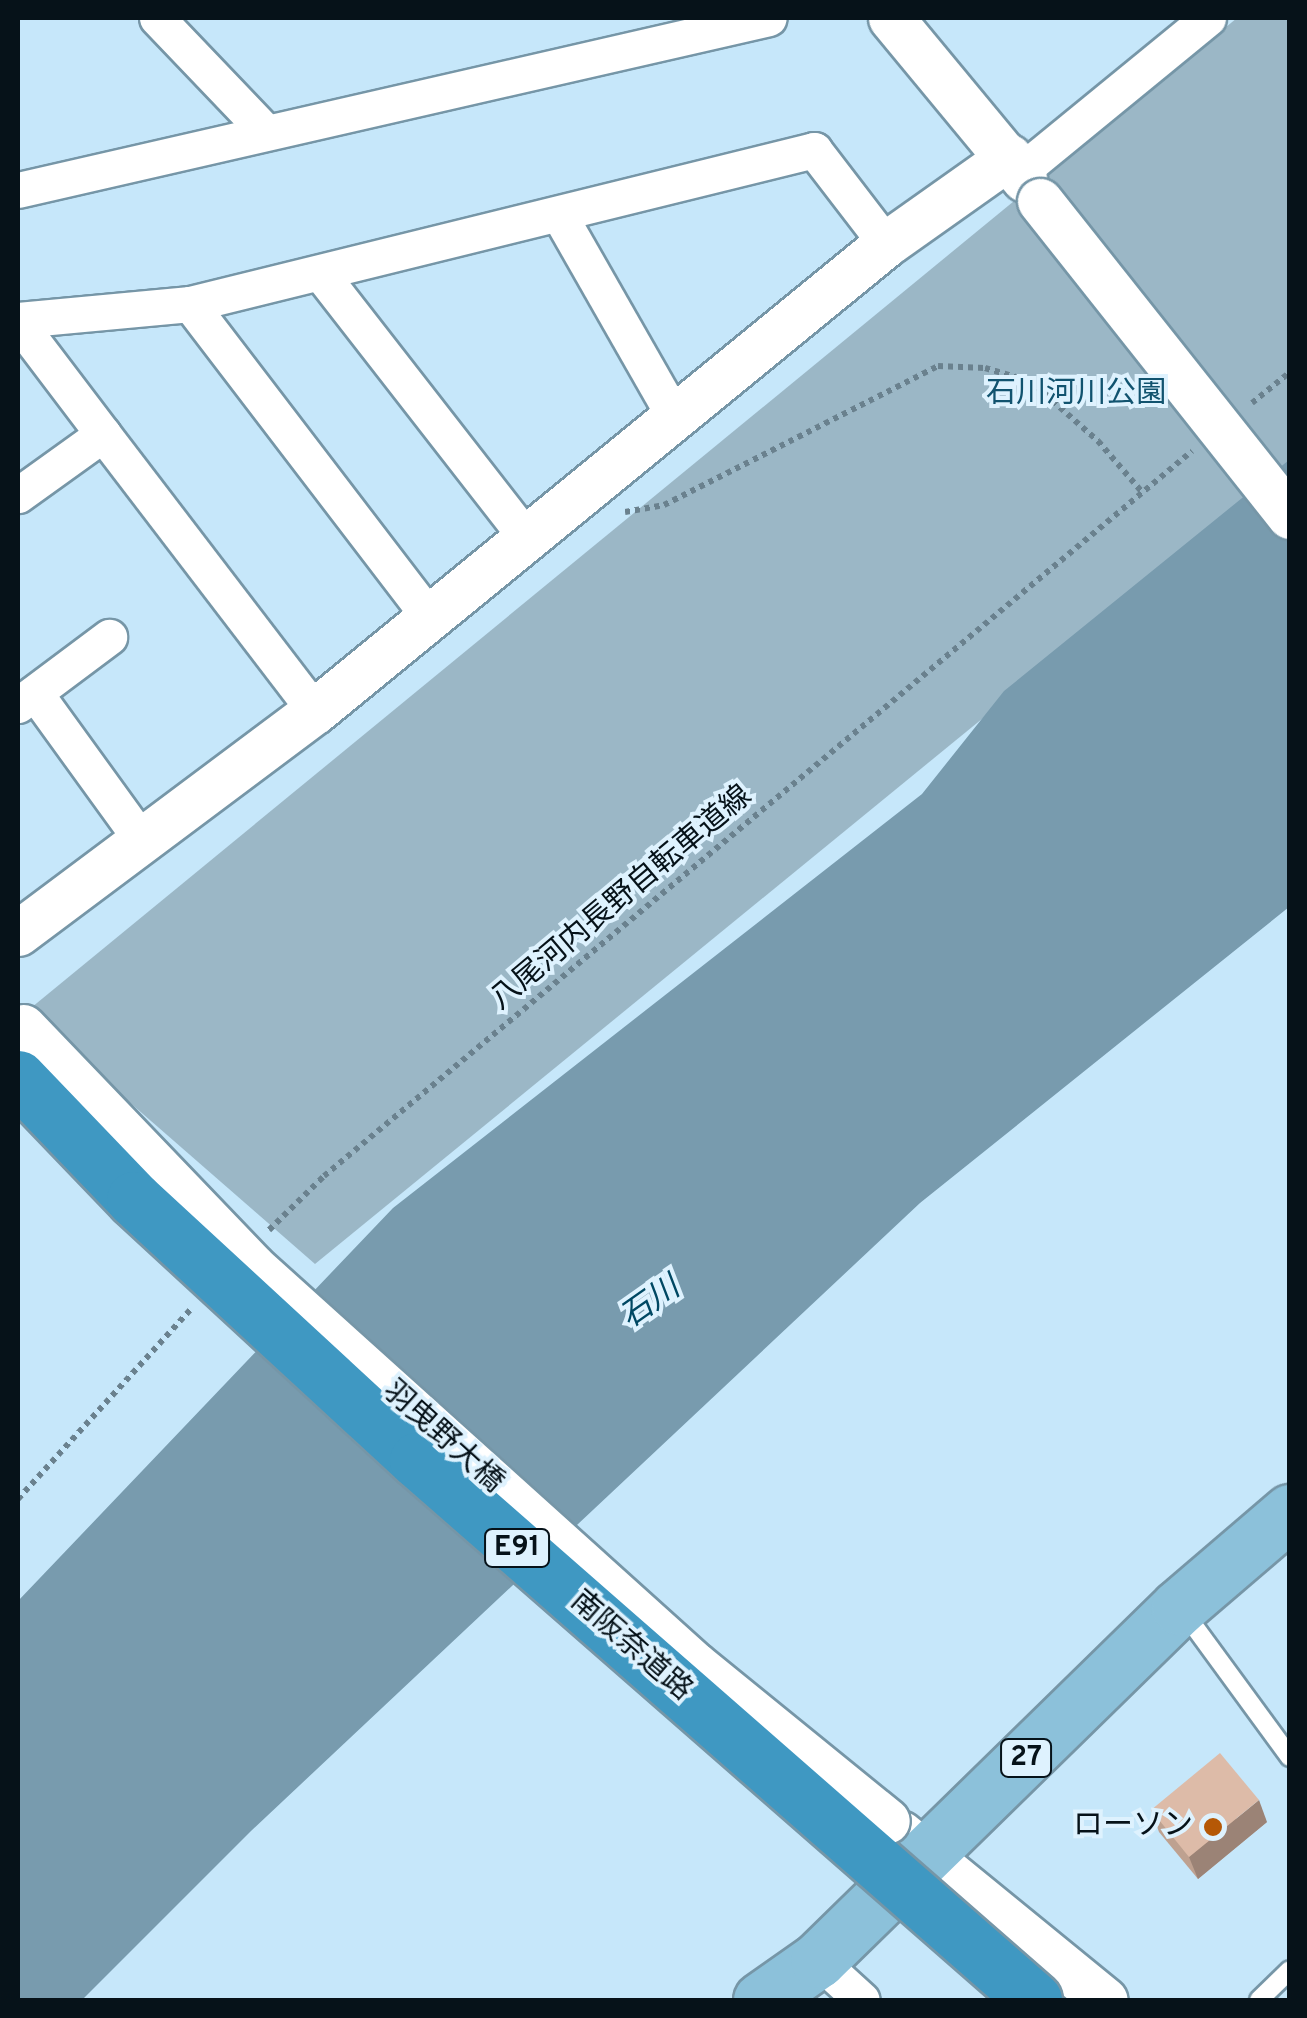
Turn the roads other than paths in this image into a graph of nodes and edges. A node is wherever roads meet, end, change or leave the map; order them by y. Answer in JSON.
{"nodes":[{"id":1,"x":157,"y":18,"type":"edge"},
{"id":2,"x":770,"y":18,"type":"edge"},
{"id":3,"x":891,"y":18,"type":"edge"},
{"id":4,"x":1208,"y":18,"type":"edge"},
{"id":5,"x":266,"y":132,"type":"junction"},
{"id":6,"x":1023,"y":177,"type":"junction"},
{"id":7,"x":18,"y":190,"type":"edge"},
{"id":8,"x":561,"y":218,"type":"junction"},
{"id":9,"x":886,"y":244,"type":"junction"},
{"id":10,"x":321,"y":274,"type":"junction"},
{"id":11,"x":190,"y":304,"type":"junction"},
{"id":12,"x":18,"y":321,"type":"edge"},
{"id":13,"x":674,"y":416,"type":"junction"},
{"id":14,"x":104,"y":434,"type":"junction"},
{"id":15,"x":18,"y":495,"type":"edge"},
{"id":16,"x":1290,"y":516,"type":"edge"},
{"id":17,"x":526,"y":537,"type":"junction"},
{"id":18,"x":430,"y":617,"type":"junction"},
{"id":19,"x":109,"y":637,"type":"dead end"},
{"id":20,"x":26,"y":699,"type":"edge"},
{"id":21,"x":316,"y":710,"type":"junction"},
{"id":22,"x":142,"y":840,"type":"junction"},
{"id":23,"x":18,"y":933,"type":"edge"},
{"id":24,"x":19,"y":1042,"type":"edge"},
{"id":25,"x":18,"y":1113,"type":"edge"},
{"id":26,"x":1290,"y":1512,"type":"edge"},
{"id":27,"x":1180,"y":1607,"type":"junction"},
{"id":28,"x":1290,"y":1757,"type":"edge"},
{"id":29,"x":907,"y":1838,"type":"junction"},
{"id":30,"x":818,"y":1960,"type":"junction"},
{"id":31,"x":1290,"y":1970,"type":"edge"},
{"id":32,"x":760,"y":2000,"type":"edge"},
{"id":33,"x":862,"y":2000,"type":"edge"},
{"id":34,"x":992,"y":2000,"type":"edge"},
{"id":35,"x":1034,"y":2000,"type":"edge"},
{"id":36,"x":1105,"y":2000,"type":"edge"},
{"id":37,"x":1259,"y":2000,"type":"edge"}],
"edges":[{"from":1,"to":5,"type":"street"},
{"from":2,"to":5,"type":"street"},
{"from":3,"to":6,"type":"street"},
{"from":4,"to":6,"type":"street"},
{"from":5,"to":7,"type":"street"},
{"from":6,"to":9,"type":"street"},
{"from":6,"to":16,"type":"street","bridge":true},
{"from":8,"to":9,"type":"street"},
{"from":8,"to":10,"type":"street"},
{"from":8,"to":13,"type":"street"},
{"from":9,"to":13,"type":"street"},
{"from":10,"to":11,"type":"street"},
{"from":10,"to":17,"type":"street"},
{"from":11,"to":12,"type":"street"},
{"from":11,"to":18,"type":"street"},
{"from":12,"to":14,"type":"street"},
{"from":13,"to":17,"type":"street"},
{"from":14,"to":15,"type":"street"},
{"from":14,"to":21,"type":"street"},
{"from":17,"to":18,"type":"street"},
{"from":18,"to":21,"type":"street"},
{"from":19,"to":20,"type":"street"},
{"from":20,"to":22,"type":"street"},
{"from":21,"to":22,"type":"street"},
{"from":22,"to":23,"type":"street"},
{"from":24,"to":29,"type":"street","name":"羽曳野大橋","bridge":true},
{"from":24,"to":35,"type":"highway","name":"南阪奈道路","number":"E91","bridge":true},
{"from":25,"to":34,"type":"highway","name":"南阪奈道路","number":"E91"},
{"from":26,"to":27,"type":"main road","number":"27"},
{"from":27,"to":28,"type":"lane"},
{"from":27,"to":29,"type":"main road","number":"27"},
{"from":29,"to":30,"type":"main road","number":"27"},
{"from":29,"to":36,"type":"street","name":"羽曳野大橋"},
{"from":30,"to":32,"type":"main road","number":"27"},
{"from":30,"to":33,"type":"street"},
{"from":31,"to":37,"type":"lane"}]}
